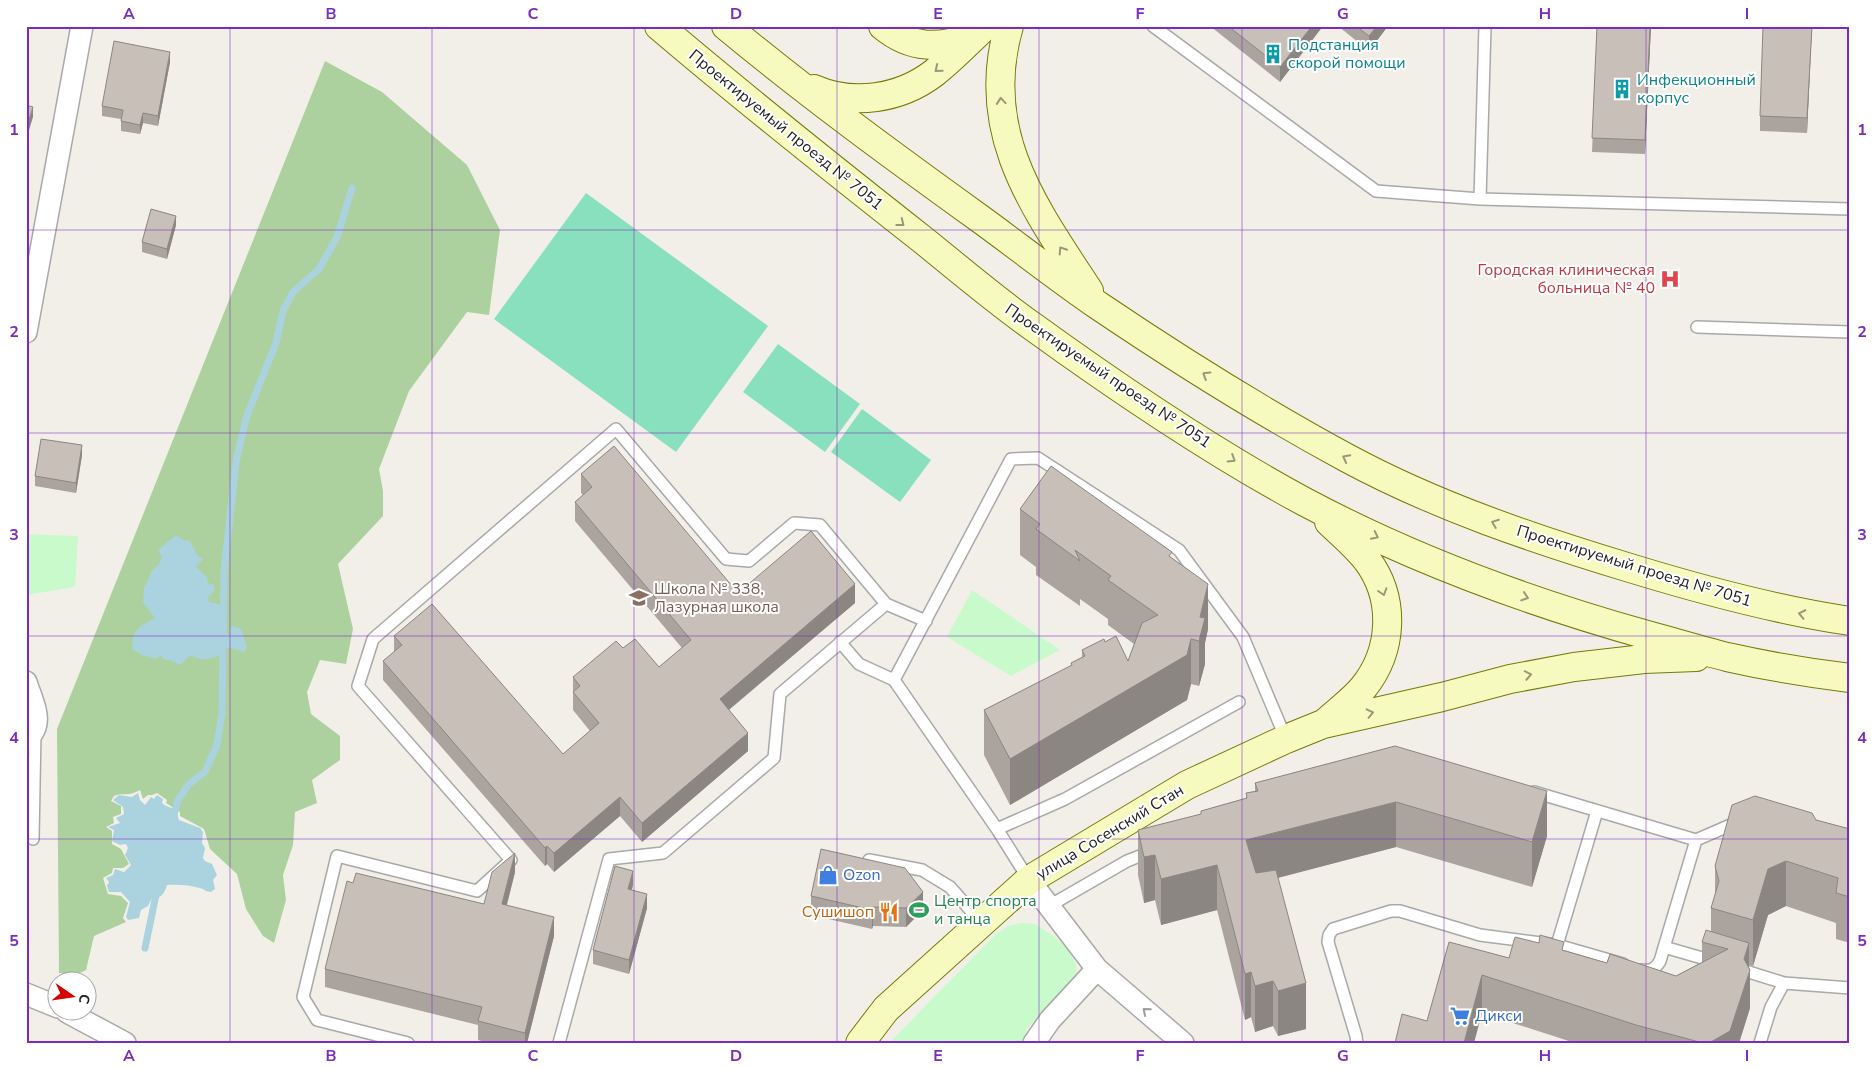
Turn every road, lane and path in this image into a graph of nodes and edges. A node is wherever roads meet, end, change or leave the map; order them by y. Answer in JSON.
{"nodes":[{"id":1,"x":82,"y":26,"type":"edge"},
{"id":2,"x":659,"y":26,"type":"edge"},
{"id":3,"x":726,"y":26,"type":"edge"},
{"id":4,"x":883,"y":26,"type":"edge"},
{"id":5,"x":1009,"y":26,"type":"edge"},
{"id":6,"x":1153,"y":26,"type":"edge"},
{"id":7,"x":1485,"y":26,"type":"edge"},
{"id":8,"x":979,"y":31,"type":"edge"},
{"id":9,"x":788,"y":78,"type":"junction"},
{"id":10,"x":1480,"y":199,"type":"junction"},
{"id":11,"x":1850,"y":209,"type":"edge"},
{"id":12,"x":1098,"y":305,"type":"junction"},
{"id":13,"x":1697,"y":327,"type":"dead end"},
{"id":14,"x":26,"y":332,"type":"edge"},
{"id":15,"x":1850,"y":332,"type":"edge"},
{"id":16,"x":1308,"y":503,"type":"junction"},
{"id":17,"x":886,"y":604,"type":"junction"},
{"id":18,"x":926,"y":621,"type":"junction"},
{"id":19,"x":1850,"y":621,"type":"edge"},
{"id":20,"x":840,"y":642,"type":"junction"},
{"id":21,"x":1727,"y":657,"type":"junction"},
{"id":22,"x":1850,"y":678,"type":"edge"},
{"id":23,"x":894,"y":680,"type":"junction"},
{"id":24,"x":26,"y":682,"type":"edge"},
{"id":25,"x":1239,"y":702,"type":"dead end"},
{"id":26,"x":1323,"y":724,"type":"junction"},
{"id":27,"x":31,"y":734,"type":"edge"},
{"id":28,"x":1286,"y":739,"type":"junction"},
{"id":29,"x":1524,"y":789,"type":"edge"},
{"id":30,"x":1596,"y":811,"type":"junction"},
{"id":31,"x":1751,"y":820,"type":"edge"},
{"id":32,"x":997,"y":829,"type":"junction"},
{"id":33,"x":32,"y":839,"type":"dead end"},
{"id":34,"x":1696,"y":840,"type":"junction"},
{"id":35,"x":1164,"y":846,"type":"edge"},
{"id":36,"x":867,"y":860,"type":"edge"},
{"id":37,"x":1029,"y":880,"type":"junction"},
{"id":38,"x":1049,"y":906,"type":"junction"},
{"id":39,"x":981,"y":922,"type":"junction"},
{"id":40,"x":1558,"y":945,"type":"junction"},
{"id":41,"x":1664,"y":946,"type":"junction"},
{"id":42,"x":1097,"y":969,"type":"junction"},
{"id":43,"x":1784,"y":983,"type":"junction"},
{"id":44,"x":1850,"y":988,"type":"edge"},
{"id":45,"x":26,"y":994,"type":"edge"},
{"id":46,"x":48,"y":1003,"type":"edge"},
{"id":47,"x":86,"y":1022,"type":"edge"},
{"id":48,"x":125,"y":1043,"type":"edge"},
{"id":49,"x":408,"y":1043,"type":"edge"},
{"id":50,"x":559,"y":1043,"type":"edge"},
{"id":51,"x":860,"y":1043,"type":"edge"},
{"id":52,"x":1034,"y":1043,"type":"edge"},
{"id":53,"x":1183,"y":1043,"type":"edge"},
{"id":54,"x":1357,"y":1043,"type":"edge"},
{"id":55,"x":1760,"y":1043,"type":"edge"}],
"edges":[{"from":1,"to":14,"type":"street"},
{"from":2,"to":16,"type":"main road","name":"Проектируемый проезд № 7051","one_way":true},
{"from":3,"to":9,"type":"main road","name":"Проектируемый проезд № 7051"},
{"from":4,"to":8,"type":"main road"},
{"from":12,"to":5,"type":"main road","one_way":true},
{"from":6,"to":10,"type":"lane"},
{"from":7,"to":10,"type":"lane"},
{"from":8,"to":9,"type":"main road","one_way":true},
{"from":9,"to":12,"type":"main road","name":"Проектируемый проезд № 7051"},
{"from":10,"to":11,"type":"lane"},
{"from":19,"to":12,"type":"main road","name":"Проектируемый проезд № 7051","one_way":true},
{"from":13,"to":15,"type":"lane"},
{"from":16,"to":21,"type":"main road","name":"Проектируемый проезд № 7051","one_way":true},
{"from":16,"to":26,"type":"main road","one_way":true},
{"from":17,"to":18,"type":"lane"},
{"from":17,"to":20,"type":"lane"},
{"from":17,"to":49,"type":"lane"},
{"from":18,"to":23,"type":"lane"},
{"from":18,"to":28,"type":"lane"},
{"from":20,"to":23,"type":"lane"},
{"from":20,"to":50,"type":"lane"},
{"from":21,"to":22,"type":"main road","name":"Проектируемый проезд № 7051"},
{"from":26,"to":21,"type":"main road","one_way":true},
{"from":23,"to":32,"type":"lane"},
{"from":24,"to":27,"type":"street"},
{"from":25,"to":32,"type":"lane"},
{"from":26,"to":28,"type":"main road","name":"улица Сосенский Стан"},
{"from":27,"to":33,"type":"lane"},
{"from":28,"to":37,"type":"main road","name":"улица Сосенский Стан"},
{"from":29,"to":30,"type":"lane"},
{"from":30,"to":34,"type":"lane"},
{"from":30,"to":40,"type":"lane"},
{"from":31,"to":34,"type":"lane"},
{"from":32,"to":37,"type":"lane"},
{"from":34,"to":41,"type":"lane"},
{"from":35,"to":38,"type":"lane"},
{"from":36,"to":39,"type":"lane"},
{"from":37,"to":38,"type":"street"},
{"from":37,"to":39,"type":"main road","name":"улица Сосенский Стан"},
{"from":38,"to":42,"type":"street"},
{"from":39,"to":51,"type":"main road","name":"улица Сосенский Стан"},
{"from":40,"to":41,"type":"lane"},
{"from":40,"to":54,"type":"lane"},
{"from":41,"to":43,"type":"lane"},
{"from":42,"to":52,"type":"street"},
{"from":53,"to":42,"type":"street","one_way":true},
{"from":43,"to":44,"type":"lane"},
{"from":43,"to":55,"type":"lane"},
{"from":45,"to":46,"type":"street"},
{"from":47,"to":48,"type":"street"}]}
